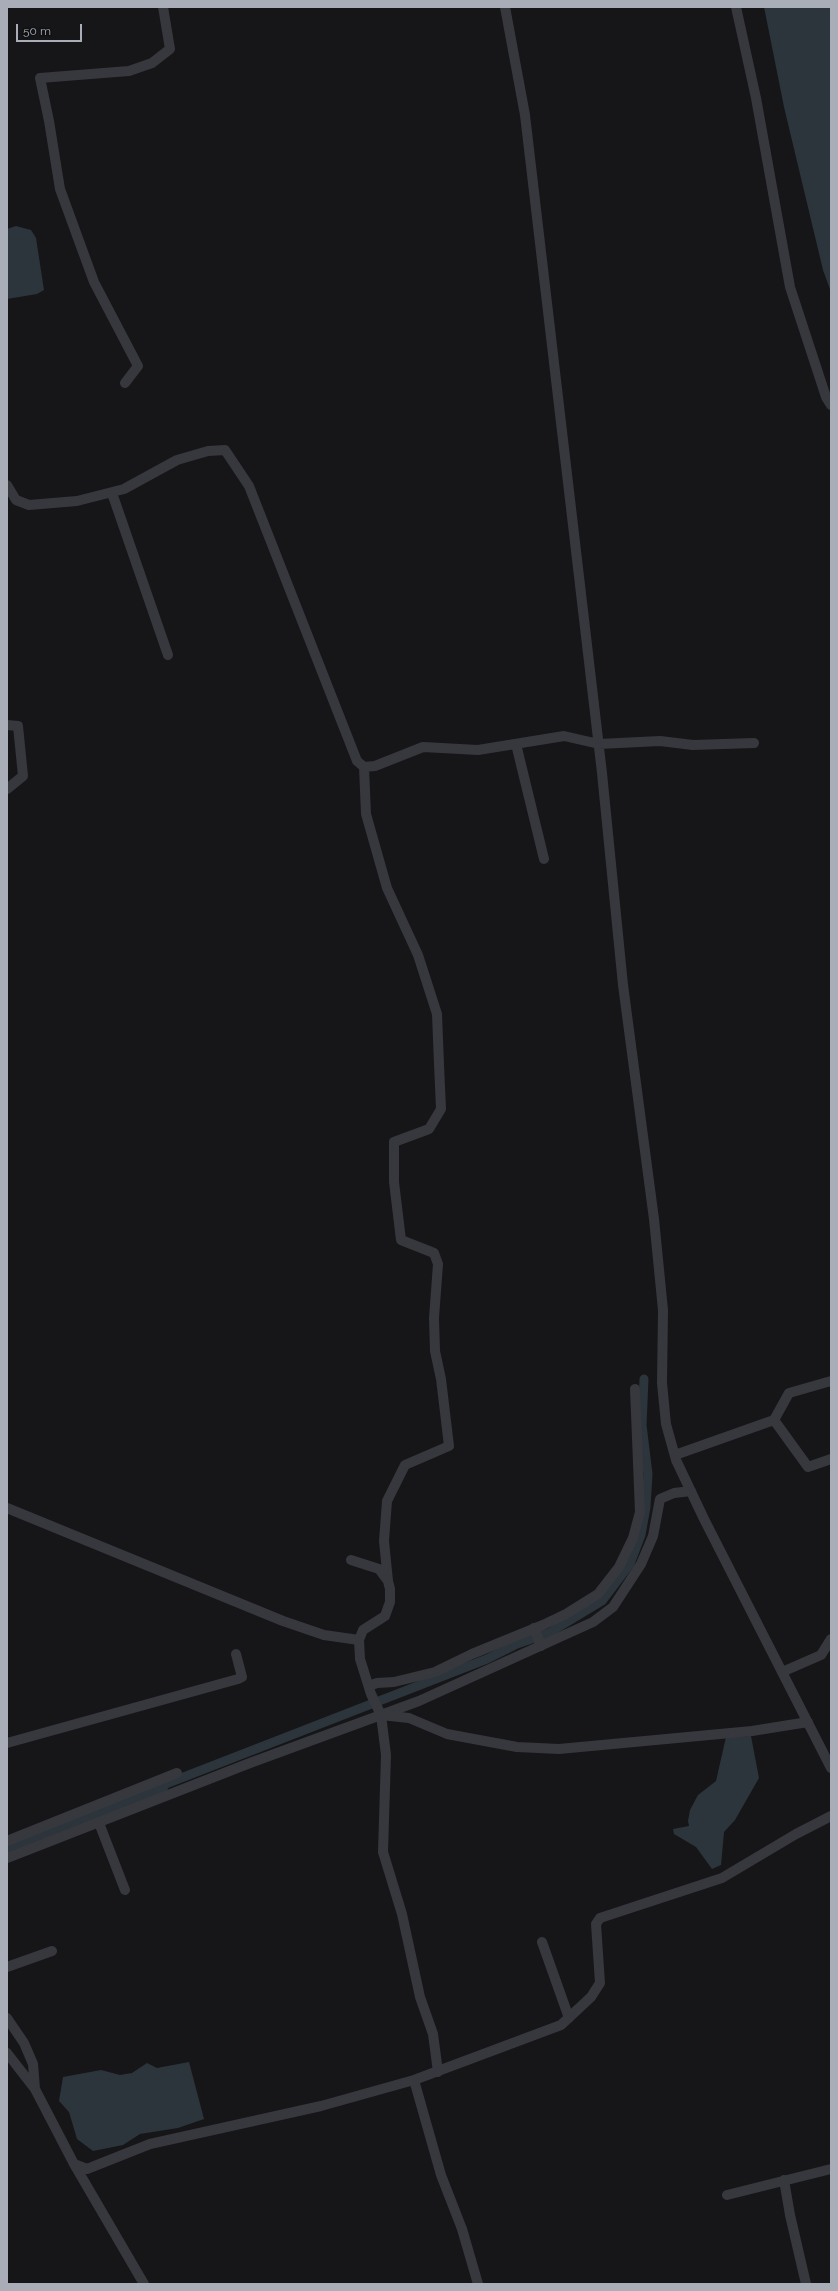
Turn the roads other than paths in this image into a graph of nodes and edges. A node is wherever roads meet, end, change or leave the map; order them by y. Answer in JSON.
{"nodes":[{"id":1,"x":163,"y":7,"type":"edge"},
{"id":2,"x":505,"y":7,"type":"edge"},
{"id":3,"x":736,"y":7,"type":"edge"},
{"id":4,"x":125,"y":383,"type":"dead end"},
{"id":5,"x":831,"y":405,"type":"edge"},
{"id":6,"x":7,"y":485,"type":"edge"},
{"id":7,"x":112,"y":493,"type":"junction"},
{"id":8,"x":168,"y":655,"type":"dead end"},
{"id":9,"x":7,"y":725,"type":"edge"},
{"id":10,"x":754,"y":743,"type":"dead end"},
{"id":11,"x":516,"y":744,"type":"junction"},
{"id":12,"x":599,"y":744,"type":"junction"},
{"id":13,"x":364,"y":767,"type":"junction"},
{"id":14,"x":7,"y":789,"type":"edge"},
{"id":15,"x":544,"y":859,"type":"dead end"},
{"id":16,"x":831,"y":1380,"type":"edge"},
{"id":17,"x":635,"y":1389,"type":"dead end"},
{"id":18,"x":774,"y":1420,"type":"junction"},
{"id":19,"x":675,"y":1455,"type":"junction"},
{"id":20,"x":831,"y":1459,"type":"edge"},
{"id":21,"x":691,"y":1491,"type":"junction"},
{"id":22,"x":7,"y":1508,"type":"edge"},
{"id":23,"x":351,"y":1560,"type":"dead end"},
{"id":24,"x":388,"y":1580,"type":"junction"},
{"id":25,"x":537,"y":1636,"type":"junction"},
{"id":26,"x":831,"y":1638,"type":"edge"},
{"id":27,"x":359,"y":1640,"type":"junction"},
{"id":28,"x":236,"y":1654,"type":"dead end"},
{"id":29,"x":782,"y":1672,"type":"junction"},
{"id":30,"x":370,"y":1690,"type":"junction"},
{"id":31,"x":379,"y":1712,"type":"junction"},
{"id":32,"x":808,"y":1722,"type":"junction"},
{"id":33,"x":7,"y":1743,"type":"edge"},
{"id":34,"x":831,"y":1768,"type":"edge"},
{"id":35,"x":178,"y":1773,"type":"dead end"},
{"id":36,"x":831,"y":1816,"type":"edge"},
{"id":37,"x":99,"y":1823,"type":"junction"},
{"id":38,"x":7,"y":1841,"type":"edge"},
{"id":39,"x":7,"y":1858,"type":"edge"},
{"id":40,"x":125,"y":1890,"type":"dead end"},
{"id":41,"x":542,"y":1942,"type":"dead end"},
{"id":42,"x":52,"y":1951,"type":"dead end"},
{"id":43,"x":7,"y":1967,"type":"edge"},
{"id":44,"x":7,"y":2018,"type":"edge"},
{"id":45,"x":569,"y":2018,"type":"junction"},
{"id":46,"x":7,"y":2052,"type":"edge"},
{"id":47,"x":438,"y":2072,"type":"junction"},
{"id":48,"x":414,"y":2080,"type":"junction"},
{"id":49,"x":35,"y":2089,"type":"junction"},
{"id":50,"x":74,"y":2164,"type":"junction"},
{"id":51,"x":831,"y":2169,"type":"edge"},
{"id":52,"x":784,"y":2180,"type":"junction"},
{"id":53,"x":727,"y":2195,"type":"dead end"},
{"id":54,"x":144,"y":2284,"type":"edge"},
{"id":55,"x":478,"y":2284,"type":"edge"},
{"id":56,"x":806,"y":2284,"type":"edge"}],
"edges":[{"from":1,"to":4,"type":"street"},
{"from":2,"to":12,"type":"street"},
{"from":3,"to":5,"type":"street"},
{"from":6,"to":7,"type":"street"},
{"from":7,"to":8,"type":"street"},
{"from":7,"to":13,"type":"street"},
{"from":9,"to":14,"type":"street"},
{"from":10,"to":12,"type":"street"},
{"from":11,"to":12,"type":"street"},
{"from":11,"to":13,"type":"street"},
{"from":11,"to":15,"type":"street"},
{"from":12,"to":19,"type":"street"},
{"from":13,"to":24,"type":"street"},
{"from":16,"to":18,"type":"street"},
{"from":17,"to":25,"type":"street"},
{"from":18,"to":19,"type":"street"},
{"from":18,"to":20,"type":"street"},
{"from":19,"to":21,"type":"street"},
{"from":21,"to":25,"type":"street"},
{"from":21,"to":29,"type":"street"},
{"from":22,"to":27,"type":"street"},
{"from":23,"to":24,"type":"street"},
{"from":24,"to":27,"type":"street"},
{"from":25,"to":30,"type":"street"},
{"from":25,"to":31,"type":"street"},
{"from":26,"to":29,"type":"street"},
{"from":27,"to":30,"type":"street"},
{"from":28,"to":33,"type":"street"},
{"from":29,"to":32,"type":"street"},
{"from":30,"to":31,"type":"street"},
{"from":31,"to":32,"type":"street"},
{"from":31,"to":37,"type":"street"},
{"from":31,"to":47,"type":"street"},
{"from":32,"to":34,"type":"street"},
{"from":35,"to":38,"type":"street"},
{"from":36,"to":45,"type":"street"},
{"from":37,"to":39,"type":"street"},
{"from":37,"to":40,"type":"street"},
{"from":41,"to":45,"type":"street"},
{"from":42,"to":43,"type":"street"},
{"from":44,"to":49,"type":"street"},
{"from":45,"to":47,"type":"street"},
{"from":46,"to":49,"type":"street"},
{"from":47,"to":48,"type":"street"},
{"from":48,"to":50,"type":"street"},
{"from":48,"to":55,"type":"street"},
{"from":49,"to":50,"type":"street"},
{"from":50,"to":54,"type":"street"},
{"from":51,"to":52,"type":"street"},
{"from":52,"to":53,"type":"street"},
{"from":52,"to":56,"type":"street"}]}
